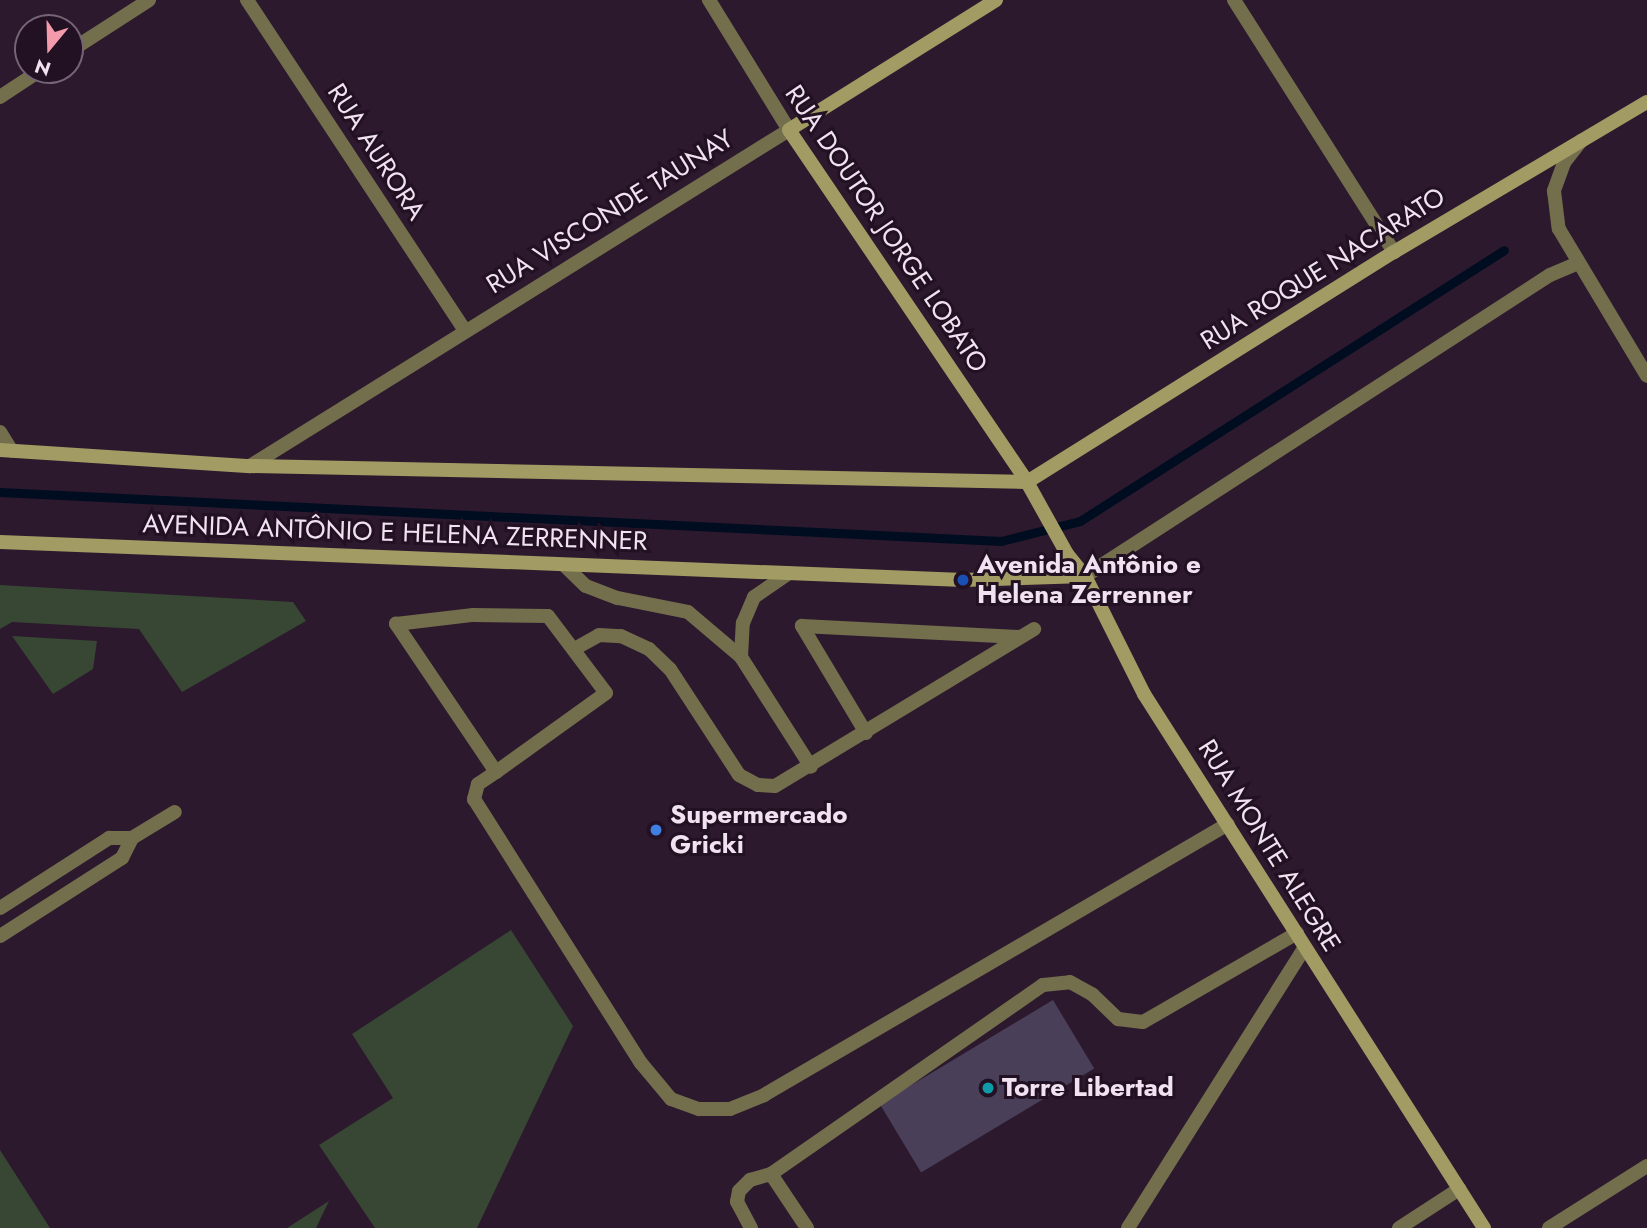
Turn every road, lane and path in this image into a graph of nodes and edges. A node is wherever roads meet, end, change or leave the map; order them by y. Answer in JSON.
{"nodes":[{"id":1,"x":149,"y":0,"type":"edge"},
{"id":2,"x":247,"y":0,"type":"edge"},
{"id":3,"x":709,"y":0,"type":"edge"},
{"id":4,"x":996,"y":0,"type":"edge"},
{"id":5,"x":1234,"y":0,"type":"edge"},
{"id":6,"x":84,"y":42,"type":"edge"},
{"id":7,"x":20,"y":84,"type":"edge"},
{"id":8,"x":0,"y":97,"type":"edge"},
{"id":9,"x":1647,"y":102,"type":"edge"},
{"id":10,"x":789,"y":130,"type":"junction"},
{"id":11,"x":1582,"y":140,"type":"junction"},
{"id":12,"x":1394,"y":253,"type":"junction"},
{"id":13,"x":1578,"y":263,"type":"junction"},
{"id":14,"x":465,"y":331,"type":"junction"},
{"id":15,"x":1647,"y":376,"type":"edge"},
{"id":16,"x":0,"y":432,"type":"edge"},
{"id":17,"x":6,"y":451,"type":"edge"},
{"id":18,"x":250,"y":466,"type":"junction"},
{"id":19,"x":1027,"y":482,"type":"junction"},
{"id":20,"x":0,"y":542,"type":"edge"},
{"id":21,"x":565,"y":565,"type":"junction"},
{"id":22,"x":789,"y":573,"type":"junction"},
{"id":23,"x":1086,"y":576,"type":"junction"},
{"id":24,"x":1034,"y":629,"type":"dead end"},
{"id":25,"x":1020,"y":637,"type":"junction"},
{"id":26,"x":576,"y":648,"type":"junction"},
{"id":27,"x":741,"y":657,"type":"junction"},
{"id":28,"x":866,"y":733,"type":"junction"},
{"id":29,"x":811,"y":767,"type":"junction"},
{"id":30,"x":496,"y":772,"type":"junction"},
{"id":31,"x":175,"y":812,"type":"dead end"},
{"id":32,"x":1228,"y":824,"type":"junction"},
{"id":33,"x":132,"y":838,"type":"junction"},
{"id":34,"x":0,"y":908,"type":"edge"},
{"id":35,"x":1297,"y":933,"type":"junction"},
{"id":36,"x":0,"y":936,"type":"edge"},
{"id":37,"x":1304,"y":948,"type":"junction"},
{"id":38,"x":1647,"y":1166,"type":"edge"},
{"id":39,"x":771,"y":1174,"type":"junction"},
{"id":40,"x":1459,"y":1189,"type":"junction"},
{"id":41,"x":751,"y":1228,"type":"edge"},
{"id":42,"x":807,"y":1228,"type":"edge"},
{"id":43,"x":1128,"y":1228,"type":"edge"},
{"id":44,"x":1399,"y":1228,"type":"edge"},
{"id":45,"x":1484,"y":1228,"type":"edge"},
{"id":46,"x":1549,"y":1228,"type":"edge"}],
"edges":[{"from":1,"to":6,"type":"street"},
{"from":2,"to":14,"type":"street","name":"RUA AURORA"},
{"from":3,"to":10,"type":"street","name":"RUA DOUTOR JORGE LOBATO"},
{"from":4,"to":10,"type":"street","name":"RUA VISCONDE TAUNAY"},
{"from":5,"to":12,"type":"street"},
{"from":7,"to":8,"type":"street"},
{"from":9,"to":11,"type":"street","name":"RUA ROQUE NACARATO"},
{"from":10,"to":14,"type":"street","name":"RUA VISCONDE TAUNAY"},
{"from":10,"to":19,"type":"street","name":"RUA DOUTOR JORGE LOBATO"},
{"from":11,"to":12,"type":"street","name":"RUA ROQUE NACARATO"},
{"from":11,"to":13,"type":"street"},
{"from":12,"to":19,"type":"street","name":"RUA ROQUE NACARATO"},
{"from":13,"to":15,"type":"street"},
{"from":13,"to":23,"type":"street"},
{"from":14,"to":18,"type":"street","name":"RUA VISCONDE TAUNAY"},
{"from":16,"to":17,"type":"street"},
{"from":17,"to":18,"type":"street"},
{"from":18,"to":19,"type":"street"},
{"from":19,"to":23,"type":"street","name":"RUA MONTE ALEGRE"},
{"from":20,"to":21,"type":"street","name":"AVENIDA ANTÔNIO E HELENA ZERRENNER"},
{"from":21,"to":22,"type":"street","name":"AVENIDA ANTÔNIO E HELENA ZERRENNER"},
{"from":21,"to":27,"type":"street"},
{"from":22,"to":23,"type":"street","name":"AVENIDA ANTÔNIO E HELENA ZERRENNER"},
{"from":22,"to":27,"type":"street"},
{"from":23,"to":32,"type":"street","name":"RUA MONTE ALEGRE"},
{"from":24,"to":25,"type":"street"},
{"from":25,"to":28,"type":"street"},
{"from":25,"to":28,"type":"street"},
{"from":26,"to":29,"type":"street"},
{"from":26,"to":30,"type":"street"},
{"from":26,"to":30,"type":"street"},
{"from":27,"to":29,"type":"street"},
{"from":28,"to":29,"type":"street"},
{"from":30,"to":32,"type":"street"},
{"from":31,"to":33,"type":"street"},
{"from":32,"to":35,"type":"street","name":"RUA MONTE ALEGRE"},
{"from":33,"to":34,"type":"street"},
{"from":33,"to":36,"type":"street"},
{"from":35,"to":37,"type":"street","name":"RUA MONTE ALEGRE"},
{"from":35,"to":39,"type":"street"},
{"from":37,"to":40,"type":"street","name":"RUA MONTE ALEGRE"},
{"from":37,"to":43,"type":"street"},
{"from":38,"to":46,"type":"street"},
{"from":39,"to":41,"type":"street"},
{"from":39,"to":42,"type":"street"},
{"from":40,"to":44,"type":"street"},
{"from":40,"to":45,"type":"street","name":"RUA MONTE ALEGRE"}]}
